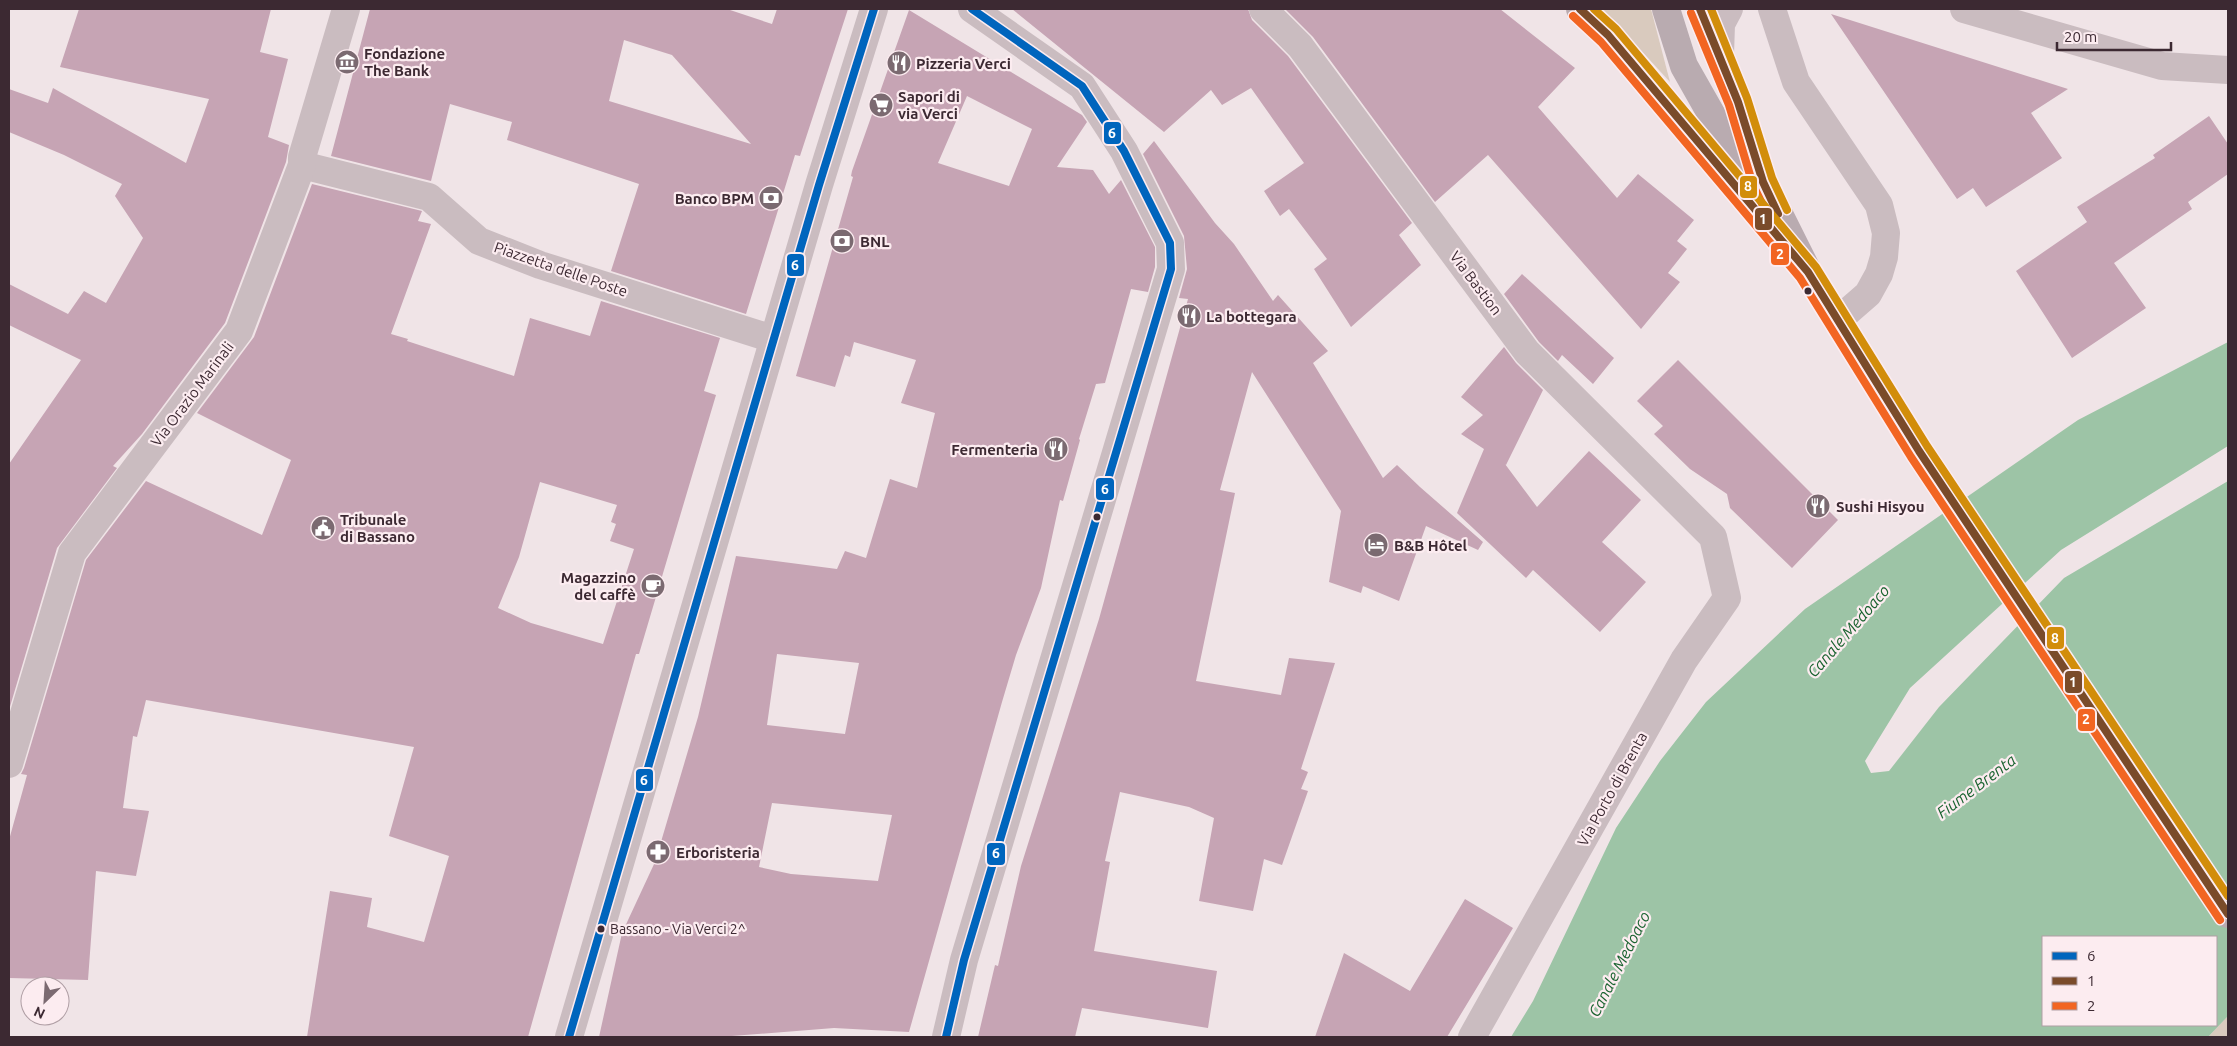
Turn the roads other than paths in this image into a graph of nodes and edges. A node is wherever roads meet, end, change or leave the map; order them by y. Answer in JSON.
{"nodes":[{"id":1,"x":346,"y":9,"type":"edge"},
{"id":2,"x":874,"y":9,"type":"edge"},
{"id":3,"x":972,"y":9,"type":"edge"},
{"id":4,"x":1263,"y":9,"type":"edge"},
{"id":5,"x":1580,"y":9,"type":"edge"},
{"id":6,"x":1666,"y":9,"type":"edge"},
{"id":7,"x":1700,"y":9,"type":"edge"},
{"id":8,"x":1729,"y":9,"type":"edge"},
{"id":9,"x":1772,"y":9,"type":"edge"},
{"id":10,"x":1964,"y":9,"type":"edge"},
{"id":11,"x":1720,"y":55,"type":"junction"},
{"id":12,"x":2228,"y":70,"type":"edge"},
{"id":13,"x":302,"y":165,"type":"junction"},
{"id":14,"x":1763,"y":182,"type":"junction"},
{"id":15,"x":1808,"y":272,"type":"junction"},
{"id":16,"x":1838,"y":321,"type":"junction"},
{"id":17,"x":773,"y":339,"type":"junction"},
{"id":18,"x":1714,"y":537,"type":"joint"},
{"id":19,"x":9,"y":764,"type":"edge"},
{"id":20,"x":2228,"y":914,"type":"edge"},
{"id":21,"x":569,"y":1037,"type":"edge"},
{"id":22,"x":946,"y":1037,"type":"edge"},
{"id":23,"x":1472,"y":1037,"type":"edge"}],
"edges":[{"from":1,"to":13,"type":"street","name":"Via Orazio Marinali"},
{"from":2,"to":17,"type":"street"},
{"from":3,"to":22,"type":"street"},
{"from":4,"to":18,"type":"street","name":"Via Bastion"},
{"from":5,"to":15,"type":"main road"},
{"from":6,"to":14,"type":"main road"},
{"from":7,"to":11,"type":"main road"},
{"from":8,"to":11,"type":"street"},
{"from":9,"to":16,"type":"street"},
{"from":10,"to":12,"type":"street"},
{"from":11,"to":14,"type":"main road"},
{"from":13,"to":17,"type":"street","name":"Piazzetta delle Poste"},
{"from":13,"to":19,"type":"street","name":"Via Orazio Marinali"},
{"from":14,"to":15,"type":"main road"},
{"from":15,"to":16,"type":"main road"},
{"from":16,"to":20,"type":"main road"},
{"from":17,"to":21,"type":"street"},
{"from":18,"to":23,"type":"street","name":"Via Porto di Brenta"}]}
